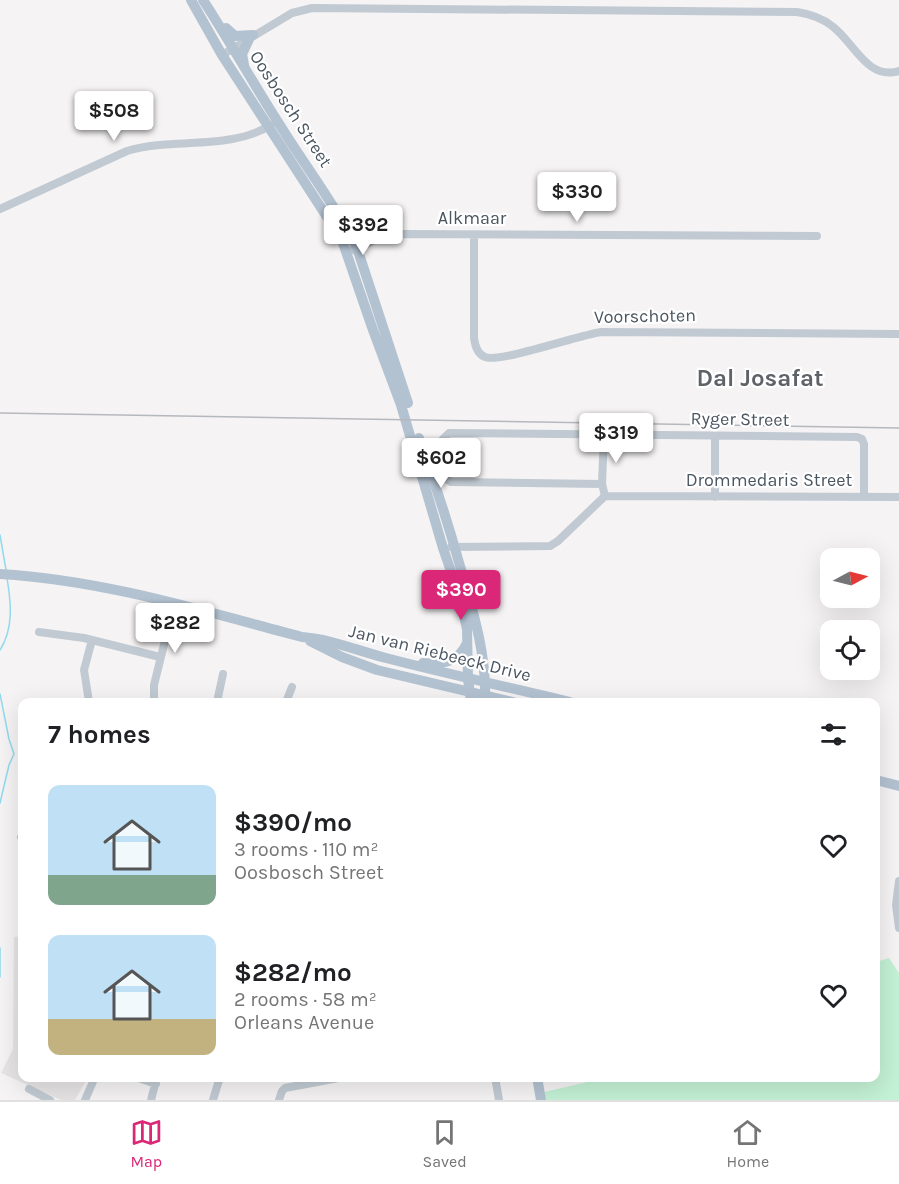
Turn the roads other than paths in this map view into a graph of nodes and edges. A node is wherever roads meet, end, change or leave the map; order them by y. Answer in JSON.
{"nodes":[{"id":1,"x":191,"y":0,"type":"edge"},
{"id":2,"x":203,"y":0,"type":"edge"},
{"id":3,"x":208,"y":0,"type":"edge"},
{"id":4,"x":251,"y":36,"type":"junction"},
{"id":5,"x":233,"y":49,"type":"junction"},
{"id":6,"x":222,"y":55,"type":"junction"},
{"id":7,"x":246,"y":71,"type":"junction"},
{"id":8,"x":899,"y":71,"type":"edge"},
{"id":9,"x":273,"y":124,"type":"junction"},
{"id":10,"x":0,"y":209,"type":"edge"},
{"id":11,"x":474,"y":235,"type":"junction"},
{"id":12,"x":817,"y":236,"type":"dead end"},
{"id":13,"x":352,"y":250,"type":"junction"},
{"id":14,"x":899,"y":334,"type":"edge"},
{"id":15,"x":604,"y":434,"type":"junction"},
{"id":16,"x":715,"y":436,"type":"junction"},
{"id":17,"x":415,"y":438,"type":"junction"},
{"id":18,"x":602,"y":484,"type":"junction"},
{"id":19,"x":605,"y":496,"type":"junction"},
{"id":20,"x":715,"y":496,"type":"junction"},
{"id":21,"x":864,"y":497,"type":"junction"},
{"id":22,"x":899,"y":497,"type":"edge"},
{"id":23,"x":455,"y":547,"type":"junction"},
{"id":24,"x":443,"y":548,"type":"junction"},
{"id":25,"x":0,"y":574,"type":"edge"},
{"id":26,"x":174,"y":604,"type":"junction"},
{"id":27,"x":39,"y":632,"type":"dead end"},
{"id":28,"x":302,"y":637,"type":"junction"},
{"id":29,"x":92,"y":640,"type":"junction"},
{"id":30,"x":468,"y":642,"type":"junction"},
{"id":31,"x":160,"y":657,"type":"junction"},
{"id":32,"x":384,"y":658,"type":"junction"},
{"id":33,"x":223,"y":674,"type":"dead end"},
{"id":34,"x":468,"y":679,"type":"junction"},
{"id":35,"x":486,"y":683,"type":"junction"},
{"id":36,"x":292,"y":687,"type":"dead end"},
{"id":37,"x":470,"y":697,"type":"edge"},
{"id":38,"x":88,"y":698,"type":"edge"},
{"id":39,"x":154,"y":698,"type":"edge"},
{"id":40,"x":218,"y":698,"type":"edge"},
{"id":41,"x":288,"y":698,"type":"edge"},
{"id":42,"x":485,"y":698,"type":"edge"},
{"id":43,"x":552,"y":698,"type":"edge"},
{"id":44,"x":880,"y":781,"type":"edge"},
{"id":45,"x":899,"y":786,"type":"edge"},
{"id":46,"x":899,"y":881,"type":"edge"},
{"id":47,"x":899,"y":928,"type":"edge"},
{"id":48,"x":93,"y":1082,"type":"edge"},
{"id":49,"x":156,"y":1082,"type":"edge"},
{"id":50,"x":218,"y":1082,"type":"edge"},
{"id":51,"x":317,"y":1082,"type":"edge"},
{"id":52,"x":496,"y":1082,"type":"edge"},
{"id":53,"x":538,"y":1082,"type":"edge"},
{"id":54,"x":29,"y":1089,"type":"dead end"},
{"id":55,"x":50,"y":1100,"type":"edge"},
{"id":56,"x":85,"y":1100,"type":"edge"},
{"id":57,"x":151,"y":1100,"type":"edge"},
{"id":58,"x":213,"y":1100,"type":"edge"},
{"id":59,"x":279,"y":1100,"type":"edge"},
{"id":60,"x":499,"y":1100,"type":"edge"},
{"id":61,"x":541,"y":1100,"type":"edge"}],
"edges":[{"from":1,"to":6,"type":"main road","name":"Oosbosch Street"},
{"from":2,"to":5,"type":"main road","name":"Oosbosch Street"},
{"from":3,"to":4,"type":"main road"},
{"from":4,"to":5,"type":"street"},
{"from":4,"to":7,"type":"main road"},
{"from":4,"to":8,"type":"street"},
{"from":5,"to":6,"type":"street"},
{"from":5,"to":7,"type":"main road","name":"Oosbosch Street"},
{"from":6,"to":9,"type":"main road","name":"Oosbosch Street"},
{"from":7,"to":9,"type":"main road","name":"Oosbosch Street"},
{"from":9,"to":10,"type":"street"},
{"from":9,"to":13,"type":"main road","name":"Oosbosch Street"},
{"from":11,"to":12,"type":"street","name":"Alkmaar"},
{"from":11,"to":13,"type":"street","name":"Alkmaar"},
{"from":11,"to":14,"type":"street","name":"Voorschoten"},
{"from":13,"to":17,"type":"main road","name":"Oosbosch Street"},
{"from":15,"to":16,"type":"street","name":"Ryger Street"},
{"from":15,"to":18,"type":"street"},
{"from":15,"to":18,"type":"street","name":"Ryger Street"},
{"from":16,"to":20,"type":"street"},
{"from":16,"to":21,"type":"street","name":"Ryger Street"},
{"from":17,"to":23,"type":"main road","name":"Oosbosch Street"},
{"from":17,"to":24,"type":"main road","name":"Oosbosch Street"},
{"from":18,"to":19,"type":"street"},
{"from":19,"to":20,"type":"street","name":"Drommedaris Street"},
{"from":19,"to":23,"type":"street"},
{"from":20,"to":21,"type":"street","name":"Drommedaris Street"},
{"from":21,"to":22,"type":"street","name":"Drommedaris Street"},
{"from":23,"to":24,"type":"street"},
{"from":23,"to":35,"type":"main road","name":"Oosbosch Street"},
{"from":24,"to":30,"type":"main road","name":"Oosbosch Street"},
{"from":25,"to":26,"type":"main road","name":"Jan van Riebeeck Drive"},
{"from":26,"to":28,"type":"main road","name":"Jan van Riebeeck Drive"},
{"from":26,"to":31,"type":"street"},
{"from":27,"to":29,"type":"street"},
{"from":28,"to":32,"type":"main road","name":"Jan van Riebeeck Drive"},
{"from":28,"to":37,"type":"main road","name":"Jan van Riebeeck Drive"},
{"from":29,"to":31,"type":"street"},
{"from":29,"to":38,"type":"street"},
{"from":30,"to":32,"type":"main road"},
{"from":30,"to":34,"type":"main road","name":"Oosbosch Street"},
{"from":31,"to":39,"type":"street"},
{"from":32,"to":34,"type":"main road","name":"Jan van Riebeeck Drive"},
{"from":33,"to":40,"type":"street"},
{"from":34,"to":35,"type":"main road","name":"Jan van Riebeeck Drive"},
{"from":34,"to":37,"type":"main road","name":"Oosbosch Street"},
{"from":35,"to":42,"type":"main road","name":"Oosbosch Street"},
{"from":35,"to":43,"type":"main road","name":"Jan van Riebeeck Drive"},
{"from":36,"to":41,"type":"street"},
{"from":44,"to":45,"type":"main road"},
{"from":46,"to":47,"type":"street"},
{"from":48,"to":56,"type":"street"},
{"from":49,"to":57,"type":"street"},
{"from":50,"to":58,"type":"street"},
{"from":51,"to":59,"type":"street"},
{"from":52,"to":60,"type":"street"},
{"from":53,"to":61,"type":"main road"},
{"from":54,"to":55,"type":"street"}]}
